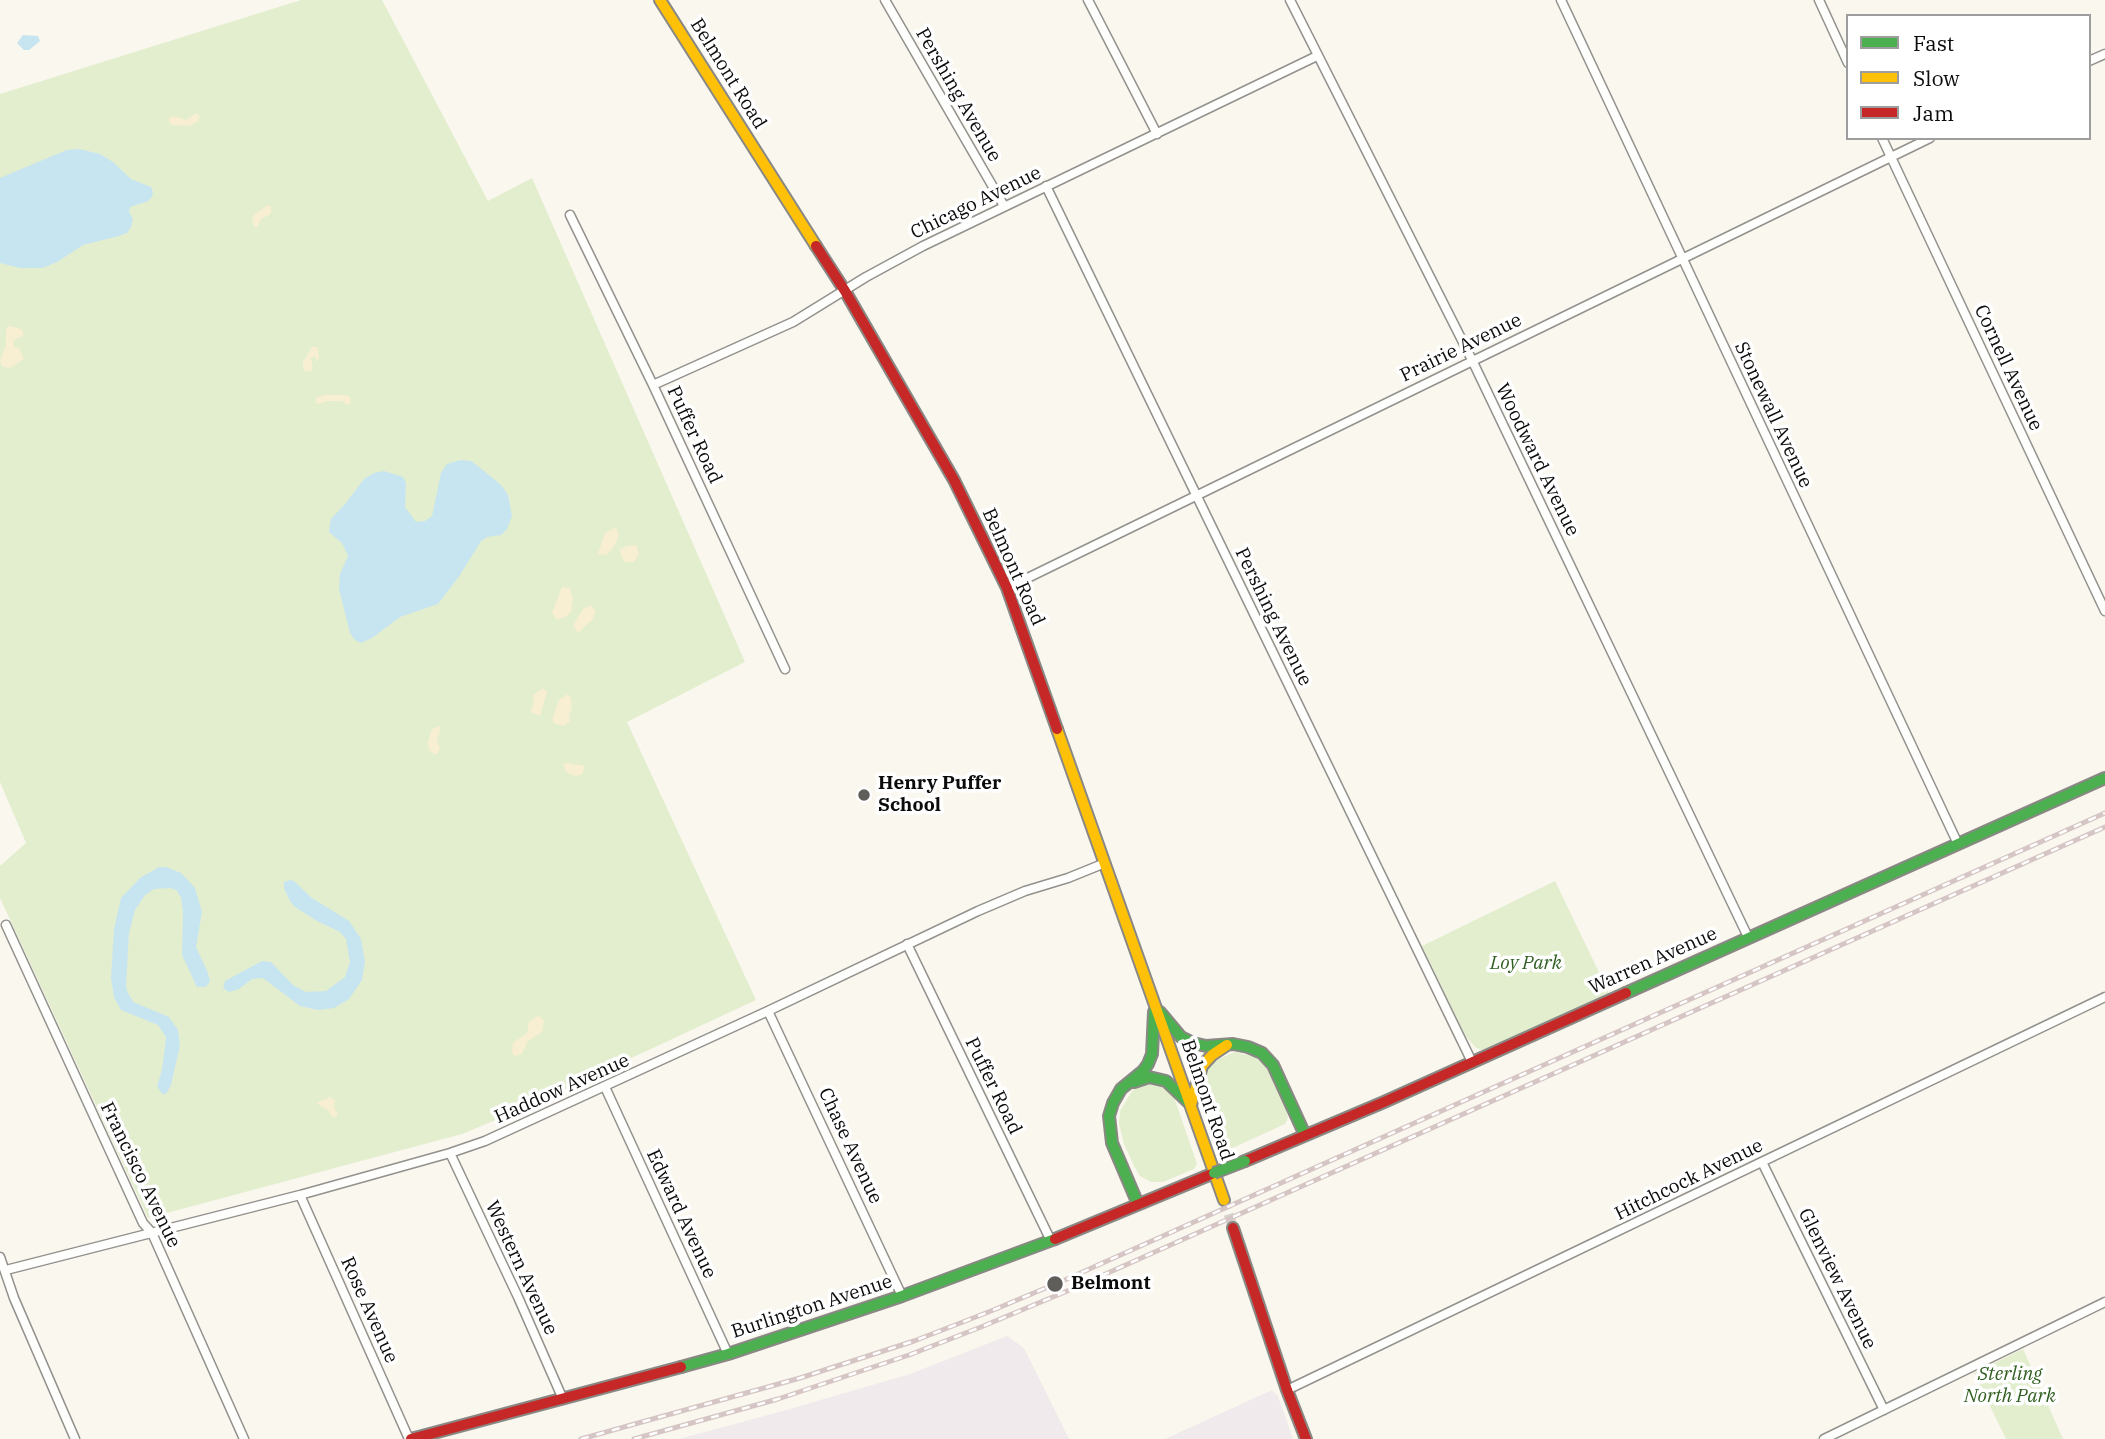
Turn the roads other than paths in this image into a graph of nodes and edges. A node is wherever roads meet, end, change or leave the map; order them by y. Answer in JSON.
{"nodes":[{"id":1,"x":660,"y":0,"type":"edge"},
{"id":2,"x":885,"y":0,"type":"edge"},
{"id":3,"x":1088,"y":0,"type":"edge"},
{"id":4,"x":1290,"y":0,"type":"edge"},
{"id":5,"x":1561,"y":0,"type":"edge"},
{"id":6,"x":1819,"y":0,"type":"edge"},
{"id":7,"x":1317,"y":56,"type":"junction"},
{"id":8,"x":1846,"y":59,"type":"edge"},
{"id":9,"x":1157,"y":134,"type":"junction"},
{"id":10,"x":1883,"y":140,"type":"edge"},
{"id":11,"x":1926,"y":140,"type":"edge"},
{"id":12,"x":1891,"y":157,"type":"junction"},
{"id":13,"x":1046,"y":186,"type":"junction"},
{"id":14,"x":1004,"y":206,"type":"junction"},
{"id":15,"x":570,"y":215,"type":"dead end"},
{"id":16,"x":1681,"y":258,"type":"junction"},
{"id":17,"x":845,"y":291,"type":"junction"},
{"id":18,"x":1472,"y":360,"type":"junction"},
{"id":19,"x":653,"y":386,"type":"junction"},
{"id":20,"x":1196,"y":496,"type":"junction"},
{"id":21,"x":1007,"y":588,"type":"junction"},
{"id":22,"x":2105,"y":611,"type":"edge"},
{"id":23,"x":785,"y":669,"type":"dead end"},
{"id":24,"x":2105,"y":778,"type":"edge"},
{"id":25,"x":1958,"y":844,"type":"junction"},
{"id":26,"x":1105,"y":863,"type":"junction"},
{"id":27,"x":6,"y":925,"type":"dead end"},
{"id":28,"x":1748,"y":937,"type":"junction"},
{"id":29,"x":907,"y":944,"type":"junction"},
{"id":30,"x":2105,"y":997,"type":"edge"},
{"id":31,"x":1155,"y":1005,"type":"junction"},
{"id":32,"x":768,"y":1011,"type":"junction"},
{"id":33,"x":1227,"y":1045,"type":"junction"},
{"id":34,"x":1472,"y":1062,"type":"junction"},
{"id":35,"x":1128,"y":1084,"type":"junction"},
{"id":36,"x":604,"y":1087,"type":"junction"},
{"id":37,"x":1191,"y":1105,"type":"junction"},
{"id":38,"x":1305,"y":1135,"type":"junction"},
{"id":39,"x":450,"y":1153,"type":"junction"},
{"id":40,"x":1762,"y":1162,"type":"junction"},
{"id":41,"x":1214,"y":1174,"type":"joint"},
{"id":42,"x":300,"y":1195,"type":"junction"},
{"id":43,"x":1224,"y":1200,"type":"tunnel mouth"},
{"id":44,"x":1138,"y":1204,"type":"junction"},
{"id":45,"x":1233,"y":1228,"type":"tunnel mouth"},
{"id":46,"x":152,"y":1233,"type":"junction"},
{"id":47,"x":1051,"y":1241,"type":"junction"},
{"id":48,"x":0,"y":1257,"type":"edge"},
{"id":49,"x":6,"y":1270,"type":"junction"},
{"id":50,"x":902,"y":1296,"type":"junction"},
{"id":51,"x":2105,"y":1302,"type":"edge"},
{"id":52,"x":728,"y":1353,"type":"junction"},
{"id":53,"x":1287,"y":1390,"type":"junction"},
{"id":54,"x":562,"y":1398,"type":"junction"},
{"id":55,"x":1884,"y":1410,"type":"junction"},
{"id":56,"x":75,"y":1439,"type":"edge"},
{"id":57,"x":244,"y":1439,"type":"edge"},
{"id":58,"x":410,"y":1439,"type":"edge"},
{"id":59,"x":1306,"y":1439,"type":"edge"},
{"id":60,"x":1824,"y":1439,"type":"edge"}],
"edges":[{"from":1,"to":17,"type":"main road","name":"Belmont Road"},
{"from":2,"to":14,"type":"street","name":"Pershing Avenue"},
{"from":3,"to":9,"type":"street"},
{"from":4,"to":7,"type":"street","name":"Woodward Avenue"},
{"from":5,"to":16,"type":"street","name":"Stonewall Avenue"},
{"from":6,"to":8,"type":"street"},
{"from":7,"to":9,"type":"street","name":"Chicago Avenue"},
{"from":7,"to":18,"type":"street","name":"Woodward Avenue"},
{"from":9,"to":13,"type":"street","name":"Chicago Avenue"},
{"from":10,"to":12,"type":"street","name":"Cornell Avenue"},
{"from":11,"to":12,"type":"street","name":"Prairie Avenue"},
{"from":12,"to":16,"type":"street","name":"Prairie Avenue"},
{"from":12,"to":22,"type":"street","name":"Cornell Avenue"},
{"from":13,"to":14,"type":"street","name":"Chicago Avenue"},
{"from":13,"to":20,"type":"street","name":"Pershing Avenue"},
{"from":14,"to":17,"type":"street","name":"Chicago Avenue"},
{"from":15,"to":19,"type":"street","name":"Puffer Road"},
{"from":16,"to":18,"type":"street","name":"Prairie Avenue"},
{"from":16,"to":25,"type":"street","name":"Stonewall Avenue"},
{"from":17,"to":19,"type":"street","name":"Chicago Avenue"},
{"from":17,"to":21,"type":"main road","name":"Belmont Road"},
{"from":18,"to":20,"type":"street","name":"Prairie Avenue"},
{"from":18,"to":28,"type":"street","name":"Woodward Avenue"},
{"from":19,"to":23,"type":"street","name":"Puffer Road"},
{"from":20,"to":21,"type":"street","name":"Prairie Avenue"},
{"from":20,"to":34,"type":"street","name":"Pershing Avenue"},
{"from":21,"to":26,"type":"main road","name":"Belmont Road"},
{"from":24,"to":25,"type":"main road","name":"Warren Avenue"},
{"from":25,"to":28,"type":"main road","name":"Warren Avenue"},
{"from":26,"to":29,"type":"street","name":"Haddow Avenue"},
{"from":26,"to":31,"type":"main road","name":"Belmont Road"},
{"from":27,"to":46,"type":"street","name":"Francisco Avenue"},
{"from":28,"to":34,"type":"main road","name":"Warren Avenue"},
{"from":29,"to":32,"type":"street","name":"Haddow Avenue"},
{"from":29,"to":47,"type":"street","name":"Puffer Road"},
{"from":30,"to":40,"type":"street","name":"Hitchcock Avenue"},
{"from":31,"to":33,"type":"main road"},
{"from":31,"to":35,"type":"main road"},
{"from":31,"to":37,"type":"main road","name":"Belmont Road"},
{"from":32,"to":36,"type":"street","name":"Haddow Avenue"},
{"from":32,"to":50,"type":"street","name":"Chase Avenue"},
{"from":33,"to":37,"type":"main road"},
{"from":33,"to":38,"type":"main road"},
{"from":34,"to":38,"type":"main road","name":"Warren Avenue"},
{"from":35,"to":37,"type":"main road"},
{"from":35,"to":44,"type":"main road"},
{"from":36,"to":39,"type":"street","name":"Haddow Avenue"},
{"from":36,"to":52,"type":"street","name":"Edward Avenue"},
{"from":37,"to":43,"type":"main road","name":"Belmont Road"},
{"from":38,"to":41,"type":"main road","name":"Warren Avenue","bridge":true},
{"from":39,"to":42,"type":"street","name":"Haddow Avenue"},
{"from":39,"to":54,"type":"street","name":"Western Avenue"},
{"from":40,"to":53,"type":"street","name":"Hitchcock Avenue"},
{"from":40,"to":55,"type":"street","name":"Glenview Avenue"},
{"from":41,"to":44,"type":"main road","name":"Burlington Avenue"},
{"from":42,"to":46,"type":"street","name":"Haddow Avenue"},
{"from":42,"to":58,"type":"street","name":"Rose Avenue"},
{"from":44,"to":47,"type":"main road","name":"Burlington Avenue"},
{"from":45,"to":53,"type":"main road"},
{"from":46,"to":49,"type":"street","name":"Haddow Avenue"},
{"from":46,"to":57,"type":"street","name":"Francisco Avenue"},
{"from":47,"to":50,"type":"main road","name":"Burlington Avenue"},
{"from":48,"to":49,"type":"street"},
{"from":49,"to":56,"type":"street"},
{"from":50,"to":52,"type":"main road","name":"Burlington Avenue"},
{"from":51,"to":55,"type":"street"},
{"from":52,"to":54,"type":"main road","name":"Burlington Avenue"},
{"from":53,"to":59,"type":"main road"},
{"from":54,"to":58,"type":"main road","name":"Burlington Avenue"},
{"from":55,"to":60,"type":"street"}]}
